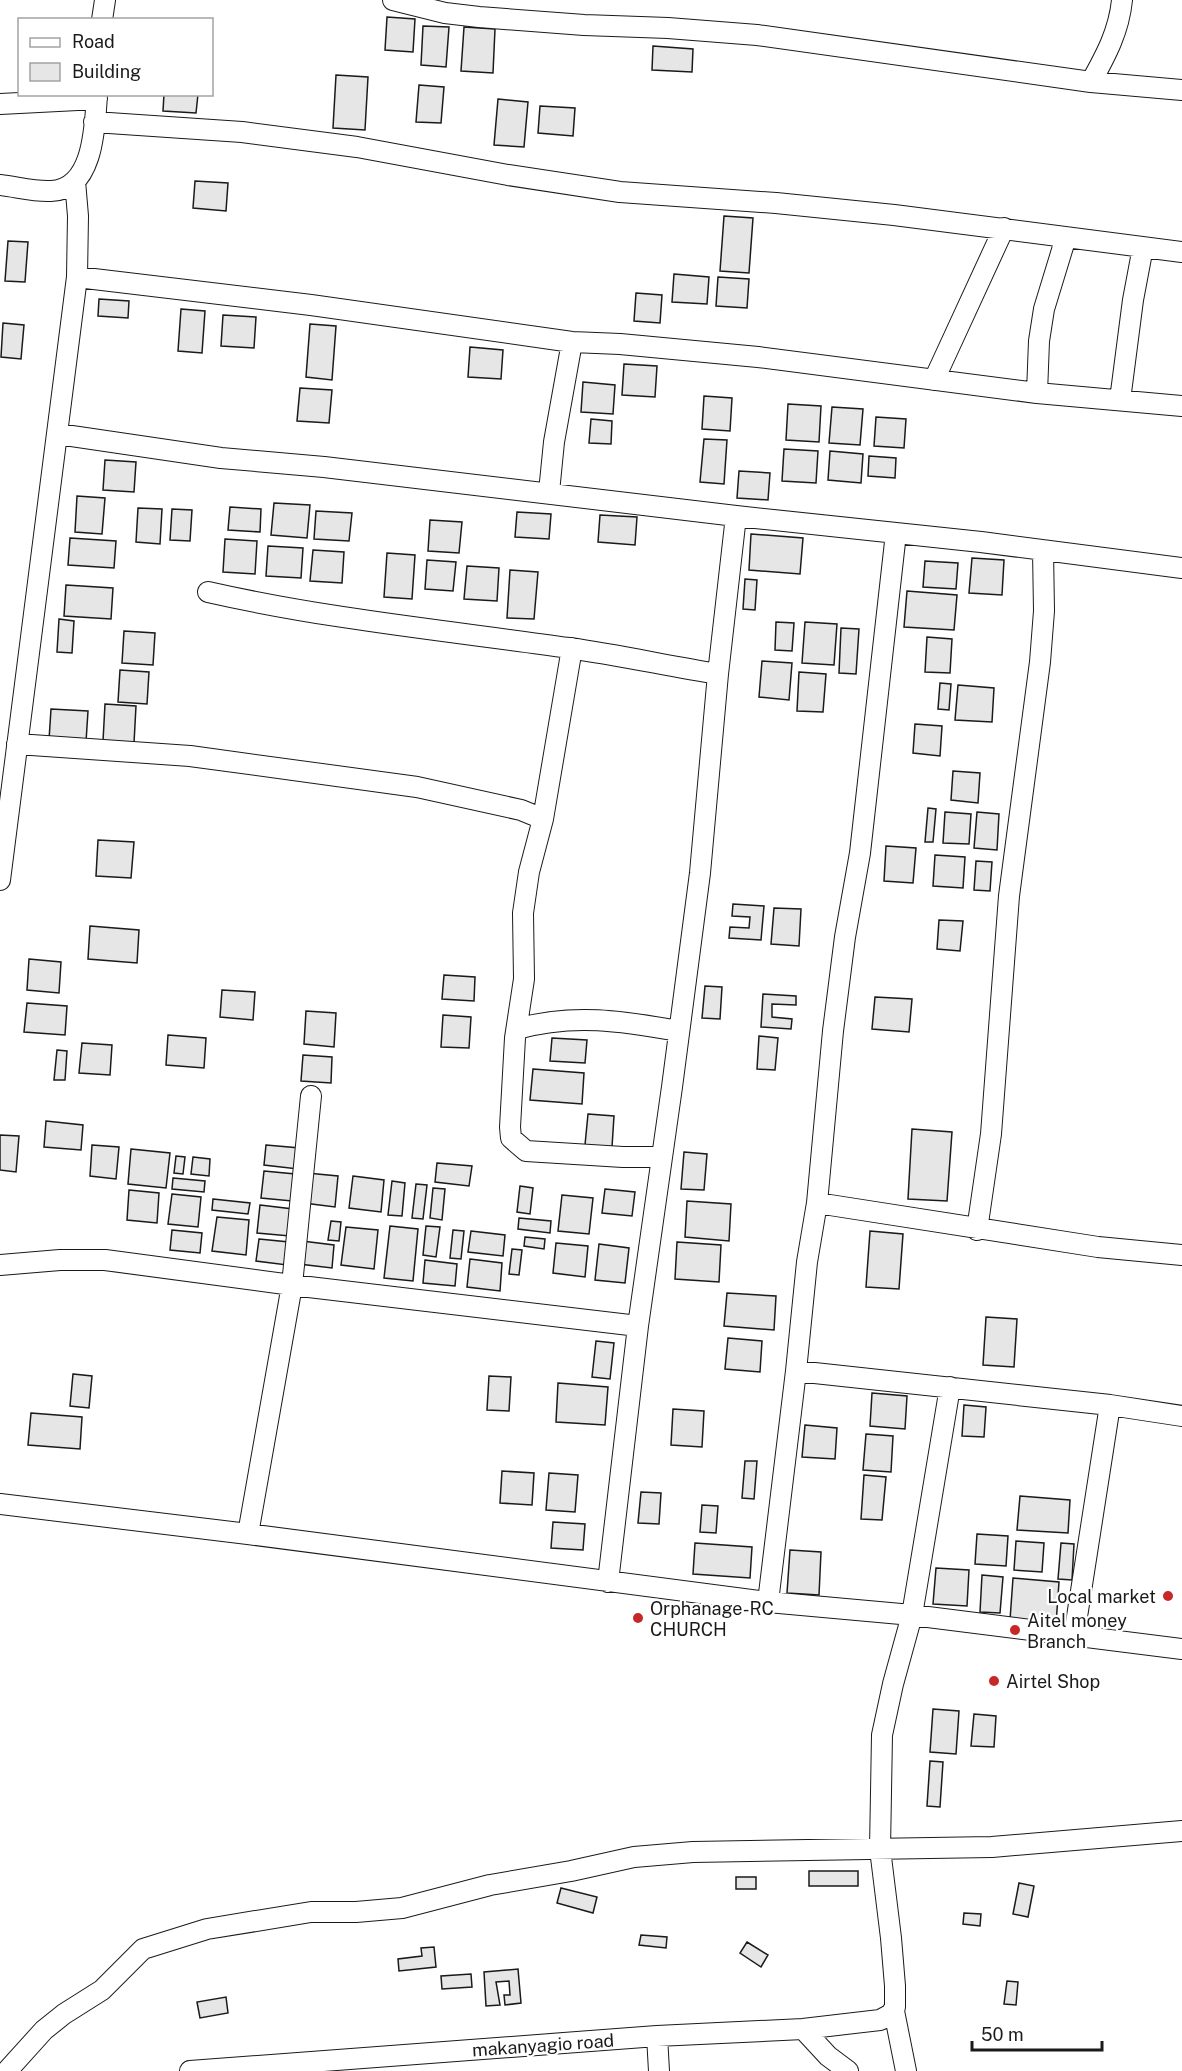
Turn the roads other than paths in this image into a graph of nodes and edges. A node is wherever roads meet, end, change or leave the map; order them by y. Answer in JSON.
{"nodes":[{"id":1,"x":105,"y":0,"type":"edge"},
{"id":2,"x":393,"y":0,"type":"edge"},
{"id":3,"x":1122,"y":0,"type":"edge"},
{"id":4,"x":102,"y":18,"type":"edge"},
{"id":5,"x":1090,"y":82,"type":"junction"},
{"id":6,"x":1182,"y":90,"type":"edge"},
{"id":7,"x":97,"y":97,"type":"edge"},
{"id":8,"x":0,"y":104,"type":"edge"},
{"id":9,"x":94,"y":122,"type":"junction"},
{"id":10,"x":75,"y":181,"type":"junction"},
{"id":11,"x":0,"y":185,"type":"edge"},
{"id":12,"x":1004,"y":228,"type":"junction"},
{"id":13,"x":1066,"y":237,"type":"junction"},
{"id":14,"x":1143,"y":247,"type":"junction"},
{"id":15,"x":1182,"y":252,"type":"edge"},
{"id":16,"x":77,"y":277,"type":"junction"},
{"id":17,"x":572,"y":342,"type":"junction"},
{"id":18,"x":934,"y":380,"type":"junction"},
{"id":19,"x":1037,"y":393,"type":"junction"},
{"id":20,"x":1120,"y":400,"type":"junction"},
{"id":21,"x":1182,"y":406,"type":"edge"},
{"id":22,"x":58,"y":434,"type":"junction"},
{"id":23,"x":549,"y":492,"type":"junction"},
{"id":24,"x":736,"y":516,"type":"junction"},
{"id":25,"x":896,"y":533,"type":"junction"},
{"id":26,"x":1043,"y":550,"type":"junction"},
{"id":27,"x":1182,"y":568,"type":"edge"},
{"id":28,"x":208,"y":592,"type":"dead end"},
{"id":29,"x":572,"y":648,"type":"junction"},
{"id":30,"x":718,"y":674,"type":"junction"},
{"id":31,"x":17,"y":744,"type":"junction"},
{"id":32,"x":543,"y":819,"type":"junction"},
{"id":33,"x":0,"y":880,"type":"edge"},
{"id":34,"x":517,"y":1029,"type":"junction"},
{"id":35,"x":679,"y":1031,"type":"junction"},
{"id":36,"x":311,"y":1096,"type":"dead end"},
{"id":37,"x":662,"y":1157,"type":"junction"},
{"id":38,"x":817,"y":1203,"type":"junction"},
{"id":39,"x":977,"y":1230,"type":"junction"},
{"id":40,"x":1182,"y":1255,"type":"edge"},
{"id":41,"x":0,"y":1264,"type":"edge"},
{"id":42,"x":292,"y":1285,"type":"junction"},
{"id":43,"x":638,"y":1326,"type":"junction"},
{"id":44,"x":796,"y":1371,"type":"junction"},
{"id":45,"x":950,"y":1387,"type":"junction"},
{"id":46,"x":1110,"y":1405,"type":"junction"},
{"id":47,"x":1182,"y":1416,"type":"edge"},
{"id":48,"x":0,"y":1504,"type":"edge"},
{"id":49,"x":248,"y":1534,"type":"junction"},
{"id":50,"x":608,"y":1581,"type":"junction"},
{"id":51,"x":768,"y":1602,"type":"junction"},
{"id":52,"x":912,"y":1615,"type":"junction"},
{"id":53,"x":1074,"y":1636,"type":"junction"},
{"id":54,"x":1182,"y":1649,"type":"edge"},
{"id":55,"x":1182,"y":1831,"type":"edge"},
{"id":56,"x":880,"y":1849,"type":"junction"},
{"id":57,"x":894,"y":2011,"type":"junction"},
{"id":58,"x":803,"y":2029,"type":"junction"},
{"id":59,"x":657,"y":2036,"type":"junction"},
{"id":60,"x":435,"y":2062,"type":"edge"},
{"id":61,"x":8,"y":2071,"type":"edge"},
{"id":62,"x":190,"y":2071,"type":"edge"},
{"id":63,"x":658,"y":2071,"type":"edge"},
{"id":64,"x":848,"y":2071,"type":"edge"},
{"id":65,"x":906,"y":2071,"type":"edge"}],
"edges":[{"from":1,"to":4,"type":"street"},
{"from":2,"to":5,"type":"street"},
{"from":3,"to":5,"type":"street"},
{"from":5,"to":6,"type":"street"},
{"from":7,"to":8,"type":"street"},
{"from":7,"to":9,"type":"street"},
{"from":9,"to":10,"type":"street"},
{"from":9,"to":12,"type":"street"},
{"from":10,"to":11,"type":"street"},
{"from":10,"to":16,"type":"street"},
{"from":12,"to":13,"type":"street"},
{"from":12,"to":18,"type":"street"},
{"from":13,"to":14,"type":"street"},
{"from":13,"to":19,"type":"street"},
{"from":14,"to":15,"type":"street"},
{"from":14,"to":20,"type":"street"},
{"from":16,"to":17,"type":"street"},
{"from":16,"to":22,"type":"street"},
{"from":17,"to":18,"type":"street"},
{"from":17,"to":23,"type":"street"},
{"from":18,"to":19,"type":"street"},
{"from":19,"to":20,"type":"street"},
{"from":20,"to":21,"type":"street"},
{"from":22,"to":23,"type":"street"},
{"from":22,"to":31,"type":"street"},
{"from":23,"to":24,"type":"street"},
{"from":24,"to":25,"type":"street"},
{"from":24,"to":30,"type":"street"},
{"from":25,"to":26,"type":"street"},
{"from":25,"to":38,"type":"street"},
{"from":26,"to":27,"type":"street"},
{"from":26,"to":39,"type":"street"},
{"from":28,"to":29,"type":"street"},
{"from":29,"to":30,"type":"street"},
{"from":29,"to":32,"type":"street"},
{"from":30,"to":35,"type":"street"},
{"from":31,"to":32,"type":"street"},
{"from":31,"to":33,"type":"street"},
{"from":32,"to":34,"type":"street"},
{"from":34,"to":35,"type":"street"},
{"from":34,"to":37,"type":"street"},
{"from":35,"to":37,"type":"street"},
{"from":36,"to":42,"type":"street"},
{"from":37,"to":43,"type":"street"},
{"from":38,"to":39,"type":"street"},
{"from":38,"to":44,"type":"street"},
{"from":39,"to":40,"type":"street"},
{"from":41,"to":42,"type":"street"},
{"from":42,"to":43,"type":"street"},
{"from":42,"to":49,"type":"street"},
{"from":43,"to":50,"type":"street"},
{"from":44,"to":45,"type":"street"},
{"from":44,"to":51,"type":"street"},
{"from":45,"to":46,"type":"street"},
{"from":45,"to":52,"type":"street"},
{"from":46,"to":47,"type":"street"},
{"from":46,"to":53,"type":"street"},
{"from":48,"to":49,"type":"street"},
{"from":49,"to":50,"type":"street"},
{"from":50,"to":51,"type":"street"},
{"from":51,"to":52,"type":"street"},
{"from":52,"to":53,"type":"street"},
{"from":52,"to":56,"type":"street"},
{"from":53,"to":54,"type":"street"},
{"from":55,"to":56,"type":"street"},
{"from":56,"to":57,"type":"street"},
{"from":56,"to":61,"type":"street"},
{"from":57,"to":58,"type":"street","name":"makanyagio road"},
{"from":57,"to":65,"type":"street"},
{"from":58,"to":59,"type":"street","name":"makanyagio road"},
{"from":58,"to":64,"type":"street"},
{"from":59,"to":60,"type":"street","name":"makanyagio road"},
{"from":59,"to":63,"type":"street"},
{"from":60,"to":62,"type":"street","name":"makanyagio road"}]}
